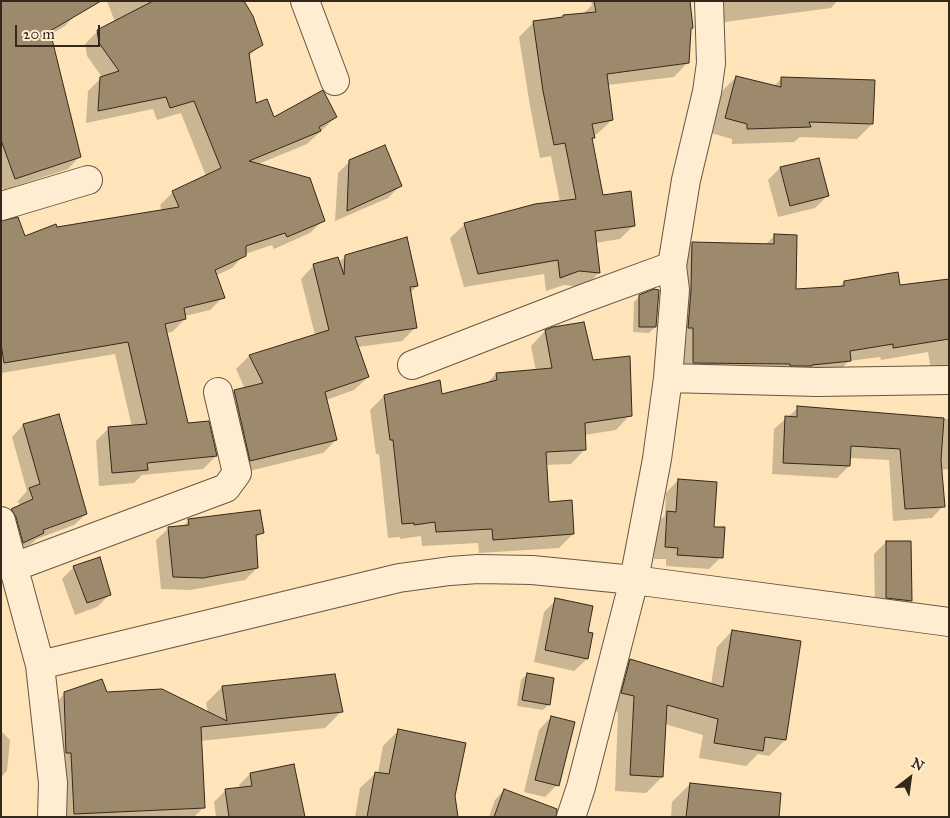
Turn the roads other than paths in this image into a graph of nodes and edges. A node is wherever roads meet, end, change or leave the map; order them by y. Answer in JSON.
{"nodes":[{"id":1,"x":305,"y":1,"type":"edge"},
{"id":2,"x":709,"y":1,"type":"edge"},
{"id":3,"x":335,"y":81,"type":"dead end"},
{"id":4,"x":88,"y":180,"type":"dead end"},
{"id":5,"x":1,"y":206,"type":"edge"},
{"id":6,"x":672,"y":266,"type":"junction"},
{"id":7,"x":412,"y":365,"type":"dead end"},
{"id":8,"x":668,"y":378,"type":"junction"},
{"id":9,"x":949,"y":380,"type":"edge"},
{"id":10,"x":218,"y":392,"type":"dead end"},
{"id":11,"x":1,"y":521,"type":"edge"},
{"id":12,"x":14,"y":567,"type":"junction"},
{"id":13,"x":634,"y":580,"type":"junction"},
{"id":14,"x":949,"y":622,"type":"edge"},
{"id":15,"x":40,"y":665,"type":"junction"},
{"id":16,"x":52,"y":817,"type":"edge"},
{"id":17,"x":571,"y":817,"type":"edge"}],
"edges":[{"from":1,"to":3,"type":"street"},
{"from":2,"to":6,"type":"street"},
{"from":4,"to":5,"type":"street"},
{"from":6,"to":7,"type":"street"},
{"from":6,"to":8,"type":"street"},
{"from":8,"to":9,"type":"street"},
{"from":8,"to":13,"type":"street"},
{"from":10,"to":12,"type":"street"},
{"from":11,"to":12,"type":"street"},
{"from":12,"to":15,"type":"street"},
{"from":13,"to":14,"type":"street"},
{"from":13,"to":15,"type":"street"},
{"from":13,"to":17,"type":"street"},
{"from":15,"to":16,"type":"street"}]}
